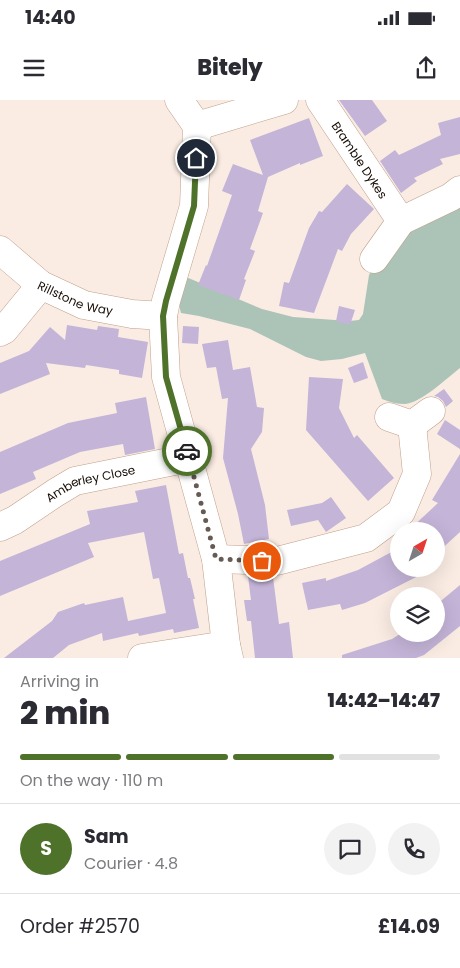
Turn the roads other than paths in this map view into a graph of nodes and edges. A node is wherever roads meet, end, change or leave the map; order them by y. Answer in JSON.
{"nodes":[{"id":1,"x":179,"y":100,"type":"edge"},
{"id":2,"x":284,"y":100,"type":"edge"},
{"id":3,"x":320,"y":100,"type":"edge"},
{"id":4,"x":197,"y":126,"type":"junction"},
{"id":5,"x":455,"y":193,"type":"edge"},
{"id":6,"x":401,"y":221,"type":"junction"},
{"id":7,"x":0,"y":250,"type":"edge"},
{"id":8,"x":374,"y":259,"type":"dead end"},
{"id":9,"x":41,"y":285,"type":"junction"},
{"id":10,"x":163,"y":316,"type":"junction"},
{"id":11,"x":0,"y":332,"type":"edge"},
{"id":12,"x":410,"y":418,"type":"dead end"},
{"id":13,"x":189,"y":458,"type":"junction"},
{"id":14,"x":0,"y":527,"type":"edge"},
{"id":15,"x":216,"y":559,"type":"junction"},
{"id":16,"x":227,"y":652,"type":"edge"},
{"id":17,"x":142,"y":658,"type":"edge"}],
"edges":[{"from":1,"to":4,"type":"street"},
{"from":2,"to":4,"type":"street"},
{"from":3,"to":6,"type":"street","name":"Bramble Dykes"},
{"from":4,"to":10,"type":"street"},
{"from":5,"to":6,"type":"street"},
{"from":6,"to":8,"type":"street"},
{"from":7,"to":9,"type":"street","name":"Rillstone Way"},
{"from":9,"to":10,"type":"street","name":"Rillstone Way"},
{"from":9,"to":11,"type":"street"},
{"from":10,"to":13,"type":"street"},
{"from":12,"to":15,"type":"street"},
{"from":13,"to":14,"type":"street","name":"Amberley Close"},
{"from":13,"to":15,"type":"street"},
{"from":15,"to":16,"type":"street"},
{"from":16,"to":17,"type":"street"}]}
